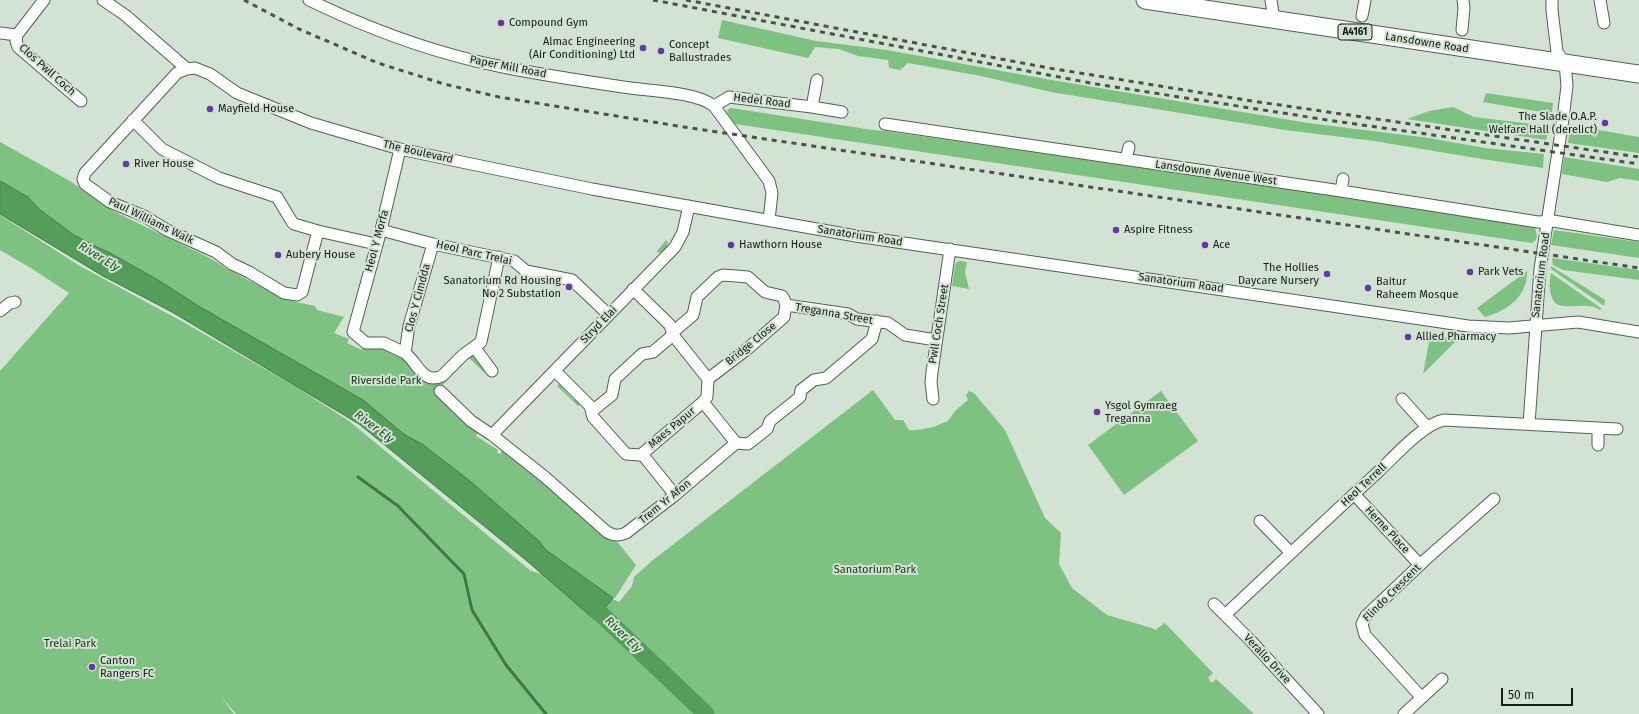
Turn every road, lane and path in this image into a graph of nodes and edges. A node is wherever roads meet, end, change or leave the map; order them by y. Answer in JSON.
{"nodes":[{"id":1,"x":44,"y":0,"type":"edge"},
{"id":2,"x":103,"y":0,"type":"edge"},
{"id":3,"x":309,"y":0,"type":"edge"},
{"id":4,"x":1145,"y":0,"type":"edge"},
{"id":5,"x":1271,"y":0,"type":"edge"},
{"id":6,"x":1365,"y":0,"type":"edge"},
{"id":7,"x":1463,"y":0,"type":"edge"},
{"id":8,"x":1552,"y":0,"type":"edge"},
{"id":9,"x":1600,"y":0,"type":"edge"},
{"id":10,"x":1362,"y":16,"type":"dead end"},
{"id":11,"x":1274,"y":20,"type":"junction"},
{"id":12,"x":1604,"y":23,"type":"dead end"},
{"id":13,"x":1462,"y":30,"type":"dead end"},
{"id":14,"x":0,"y":33,"type":"edge"},
{"id":15,"x":17,"y":35,"type":"junction"},
{"id":16,"x":1565,"y":63,"type":"junction"},
{"id":17,"x":187,"y":69,"type":"junction"},
{"id":18,"x":1639,"y":74,"type":"edge"},
{"id":19,"x":817,"y":80,"type":"dead end"},
{"id":20,"x":81,"y":101,"type":"dead end"},
{"id":21,"x":714,"y":106,"type":"junction"},
{"id":22,"x":812,"y":107,"type":"junction"},
{"id":23,"x":842,"y":112,"type":"dead end"},
{"id":24,"x":133,"y":120,"type":"junction"},
{"id":25,"x":885,"y":124,"type":"dead end"},
{"id":26,"x":1129,"y":146,"type":"dead end"},
{"id":27,"x":400,"y":149,"type":"junction"},
{"id":28,"x":1126,"y":159,"type":"junction"},
{"id":29,"x":1343,"y":178,"type":"dead end"},
{"id":30,"x":1341,"y":191,"type":"junction"},
{"id":31,"x":689,"y":206,"type":"junction"},
{"id":32,"x":768,"y":220,"type":"junction"},
{"id":33,"x":1547,"y":222,"type":"junction"},
{"id":34,"x":381,"y":230,"type":"junction"},
{"id":35,"x":318,"y":231,"type":"junction"},
{"id":36,"x":1639,"y":235,"type":"edge"},
{"id":37,"x":376,"y":244,"type":"junction"},
{"id":38,"x":434,"y":244,"type":"junction"},
{"id":39,"x":950,"y":249,"type":"junction"},
{"id":40,"x":499,"y":257,"type":"junction"},
{"id":41,"x":633,"y":289,"type":"junction"},
{"id":42,"x":15,"y":302,"type":"dead end"},
{"id":43,"x":786,"y":305,"type":"junction"},
{"id":44,"x":0,"y":311,"type":"edge"},
{"id":45,"x":609,"y":314,"type":"junction"},
{"id":46,"x":877,"y":321,"type":"junction"},
{"id":47,"x":1535,"y":325,"type":"junction"},
{"id":48,"x":1639,"y":332,"type":"edge"},
{"id":49,"x":673,"y":334,"type":"junction"},
{"id":50,"x":936,"y":340,"type":"junction"},
{"id":51,"x":475,"y":348,"type":"junction"},
{"id":52,"x":406,"y":353,"type":"junction"},
{"id":53,"x":492,"y":371,"type":"dead end"},
{"id":54,"x":555,"y":371,"type":"junction"},
{"id":55,"x":708,"y":379,"type":"junction"},
{"id":56,"x":440,"y":391,"type":"dead end"},
{"id":57,"x":933,"y":399,"type":"dead end"},
{"id":58,"x":1402,"y":399,"type":"dead end"},
{"id":59,"x":703,"y":402,"type":"junction"},
{"id":60,"x":592,"y":411,"type":"junction"},
{"id":61,"x":1529,"y":424,"type":"junction"},
{"id":62,"x":1428,"y":427,"type":"junction"},
{"id":63,"x":1598,"y":428,"type":"junction"},
{"id":64,"x":1617,"y":429,"type":"dead end"},
{"id":65,"x":492,"y":435,"type":"junction"},
{"id":66,"x":736,"y":444,"type":"junction"},
{"id":67,"x":1598,"y":445,"type":"dead end"},
{"id":68,"x":642,"y":454,"type":"junction"},
{"id":69,"x":1354,"y":494,"type":"junction"},
{"id":70,"x":675,"y":495,"type":"junction"},
{"id":71,"x":1494,"y":499,"type":"dead end"},
{"id":72,"x":1260,"y":521,"type":"dead end"},
{"id":73,"x":1291,"y":554,"type":"junction"},
{"id":74,"x":1420,"y":565,"type":"junction"},
{"id":75,"x":1214,"y":604,"type":"dead end"},
{"id":76,"x":1225,"y":615,"type":"junction"},
{"id":77,"x":1442,"y":679,"type":"dead end"},
{"id":78,"x":1421,"y":697,"type":"junction"},
{"id":79,"x":1318,"y":714,"type":"edge"},
{"id":80,"x":1404,"y":714,"type":"edge"}],
"edges":[{"from":1,"to":15,"type":"street","name":"Clos Pwll Coch"},
{"from":2,"to":17,"type":"street"},
{"from":3,"to":21,"type":"street","name":"Paper Mill Road"},
{"from":4,"to":11,"type":"main road","name":"Lansdowne Road","number":"A4161"},
{"from":5,"to":11,"type":"street"},
{"from":6,"to":10,"type":"street"},
{"from":7,"to":13,"type":"street"},
{"from":8,"to":16,"type":"street"},
{"from":9,"to":12,"type":"street"},
{"from":11,"to":16,"type":"main road","name":"Lansdowne Road","number":"A4161"},
{"from":14,"to":15,"type":"street"},
{"from":15,"to":20,"type":"street","name":"Clos Pwll Coch"},
{"from":16,"to":18,"type":"main road","name":"Lansdowne Road","number":"A4161"},
{"from":16,"to":33,"type":"street","name":"Sanatorium Road"},
{"from":17,"to":24,"type":"street","name":"Paul Williams Walk"},
{"from":17,"to":27,"type":"street","name":"The Boulevard"},
{"from":19,"to":22,"type":"street"},
{"from":21,"to":22,"type":"street","name":"Hedel Road"},
{"from":21,"to":32,"type":"street"},
{"from":22,"to":23,"type":"street","name":"Hedel Road"},
{"from":24,"to":35,"type":"street"},
{"from":24,"to":35,"type":"street","name":"Paul Williams Walk"},
{"from":25,"to":28,"type":"street","name":"Lansdowne Avenue West"},
{"from":26,"to":28,"type":"street"},
{"from":27,"to":31,"type":"street","name":"The Boulevard"},
{"from":27,"to":34,"type":"street","name":"Heol Y Morfa"},
{"from":28,"to":30,"type":"street","name":"Lansdowne Avenue West"},
{"from":29,"to":30,"type":"street"},
{"from":30,"to":33,"type":"street","name":"Lansdowne Avenue West"},
{"from":31,"to":32,"type":"street","name":"The Boulevard"},
{"from":31,"to":41,"type":"street","name":"Stryd Elai"},
{"from":32,"to":39,"type":"street","name":"Sanatorium Road"},
{"from":33,"to":36,"type":"street","name":"Lansdowne Avenue West"},
{"from":33,"to":47,"type":"street","name":"Sanatorium Road"},
{"from":34,"to":37,"type":"street","name":"Heol Y Morfa"},
{"from":34,"to":38,"type":"street","name":"Heol Parc Trelai"},
{"from":35,"to":37,"type":"street"},
{"from":37,"to":52,"type":"street","name":"Heol Y Morfa"},
{"from":38,"to":40,"type":"street","name":"Heol Parc Trelai"},
{"from":38,"to":52,"type":"street","name":"Clos Y Cimdda"},
{"from":39,"to":47,"type":"street","name":"Sanatorium Road"},
{"from":39,"to":50,"type":"street","name":"Pwll Coch Street"},
{"from":40,"to":45,"type":"street","name":"Heol Parc Trelai"},
{"from":40,"to":51,"type":"street"},
{"from":41,"to":45,"type":"street","name":"Stryd Elai"},
{"from":41,"to":49,"type":"street"},
{"from":42,"to":44,"type":"street"},
{"from":43,"to":46,"type":"street","name":"Treganna Street"},
{"from":43,"to":49,"type":"street","name":"Treganna Street"},
{"from":43,"to":55,"type":"street","name":"Bridge Close"},
{"from":45,"to":54,"type":"street","name":"Stryd Elai"},
{"from":46,"to":50,"type":"street","name":"Treganna Street"},
{"from":46,"to":66,"type":"street","name":"Trem Yr Afon"},
{"from":47,"to":48,"type":"street"},
{"from":47,"to":61,"type":"street"},
{"from":49,"to":55,"type":"street"},
{"from":49,"to":60,"type":"street"},
{"from":50,"to":57,"type":"street","name":"Pwll Coch Street"},
{"from":51,"to":52,"type":"street"},
{"from":51,"to":53,"type":"street"},
{"from":54,"to":60,"type":"street"},
{"from":54,"to":65,"type":"street","name":"Stryd Elai"},
{"from":55,"to":59,"type":"street"},
{"from":56,"to":65,"type":"street","name":"Trem Yr Afon"},
{"from":58,"to":62,"type":"street"},
{"from":59,"to":66,"type":"street"},
{"from":59,"to":68,"type":"street","name":"Maes Papur"},
{"from":60,"to":68,"type":"street"},
{"from":61,"to":62,"type":"street","name":"Heol Terrell"},
{"from":61,"to":63,"type":"street","name":"Heol Terrell"},
{"from":62,"to":69,"type":"street","name":"Heol Terrell"},
{"from":63,"to":64,"type":"street","name":"Heol Terrell"},
{"from":63,"to":67,"type":"street"},
{"from":65,"to":70,"type":"street","name":"Trem Yr Afon"},
{"from":66,"to":70,"type":"street","name":"Trem Yr Afon"},
{"from":68,"to":70,"type":"street"},
{"from":69,"to":73,"type":"street","name":"Heol Terrell"},
{"from":69,"to":74,"type":"street","name":"Herne Place"},
{"from":71,"to":74,"type":"street","name":"Flindo Crescent"},
{"from":72,"to":73,"type":"street"},
{"from":73,"to":76,"type":"street","name":"Heol Terrell"},
{"from":74,"to":78,"type":"street","name":"Flindo Crescent"},
{"from":75,"to":76,"type":"street","name":"Verallo Drive"},
{"from":76,"to":79,"type":"street","name":"Verallo Drive"},
{"from":77,"to":78,"type":"street"},
{"from":78,"to":80,"type":"street"}]}
